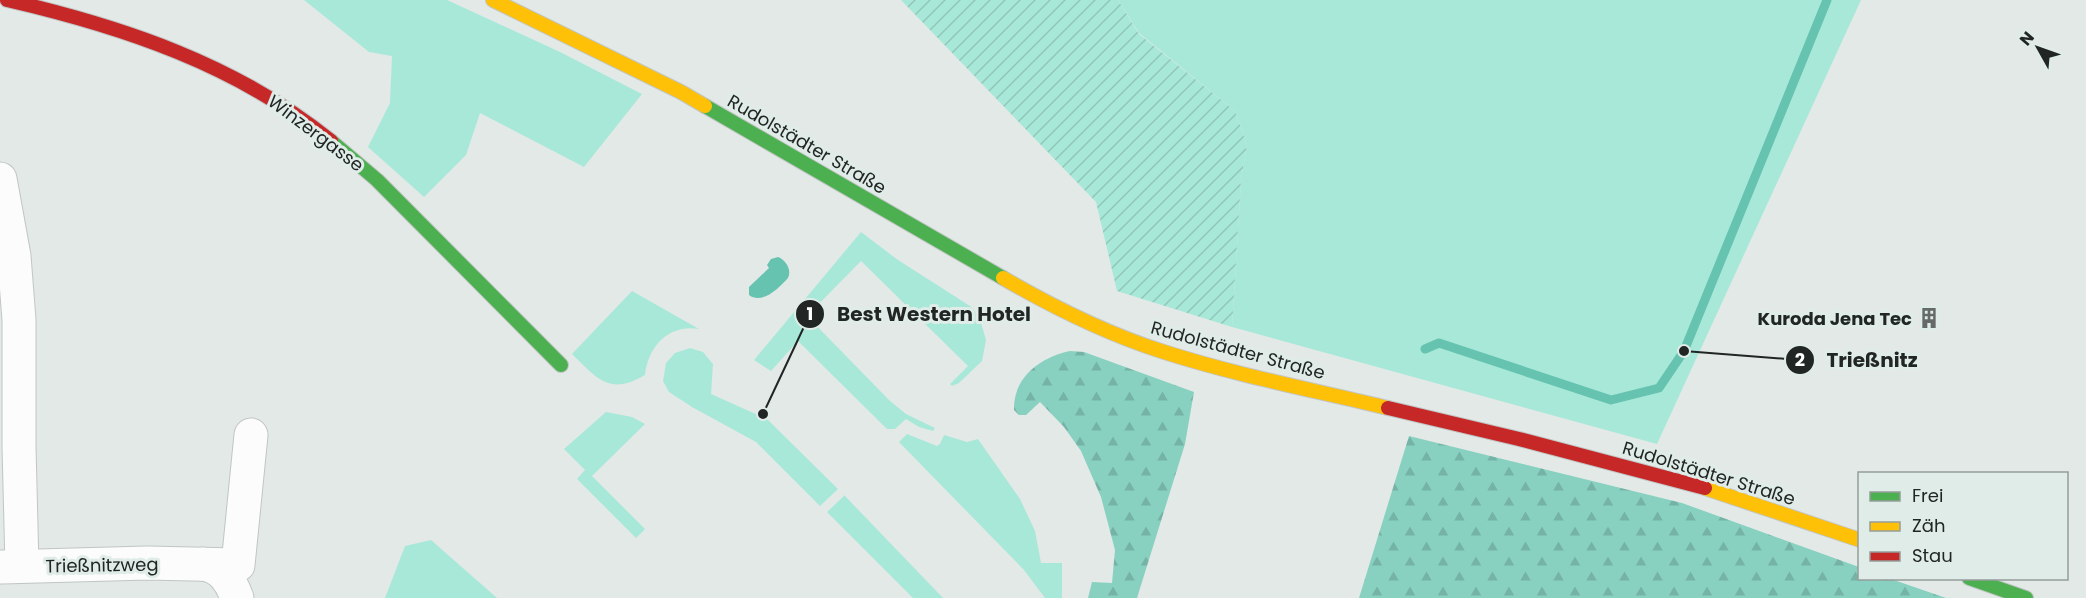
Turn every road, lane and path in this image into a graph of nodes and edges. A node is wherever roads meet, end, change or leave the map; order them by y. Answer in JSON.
{"nodes":[{"id":1,"x":7,"y":0,"type":"edge"},
{"id":2,"x":493,"y":0,"type":"edge"},
{"id":3,"x":0,"y":178,"type":"edge"},
{"id":4,"x":561,"y":365,"type":"dead end"},
{"id":5,"x":251,"y":435,"type":"dead end"},
{"id":6,"x":1858,"y":539,"type":"edge"},
{"id":7,"x":203,"y":564,"type":"junction"},
{"id":8,"x":11,"y":567,"type":"edge"},
{"id":9,"x":1972,"y":580,"type":"edge"},
{"id":10,"x":237,"y":598,"type":"edge"},
{"id":11,"x":2026,"y":598,"type":"edge"}],
"edges":[{"from":1,"to":4,"type":"street","name":"Winzergasse"},
{"from":2,"to":6,"type":"street","name":"Rudolstädter Straße"},
{"from":3,"to":8,"type":"street"},
{"from":5,"to":7,"type":"street","name":"Trießnitzweg"},
{"from":7,"to":8,"type":"street","name":"Trießnitzweg"},
{"from":7,"to":10,"type":"street"},
{"from":9,"to":11,"type":"street"}]}
